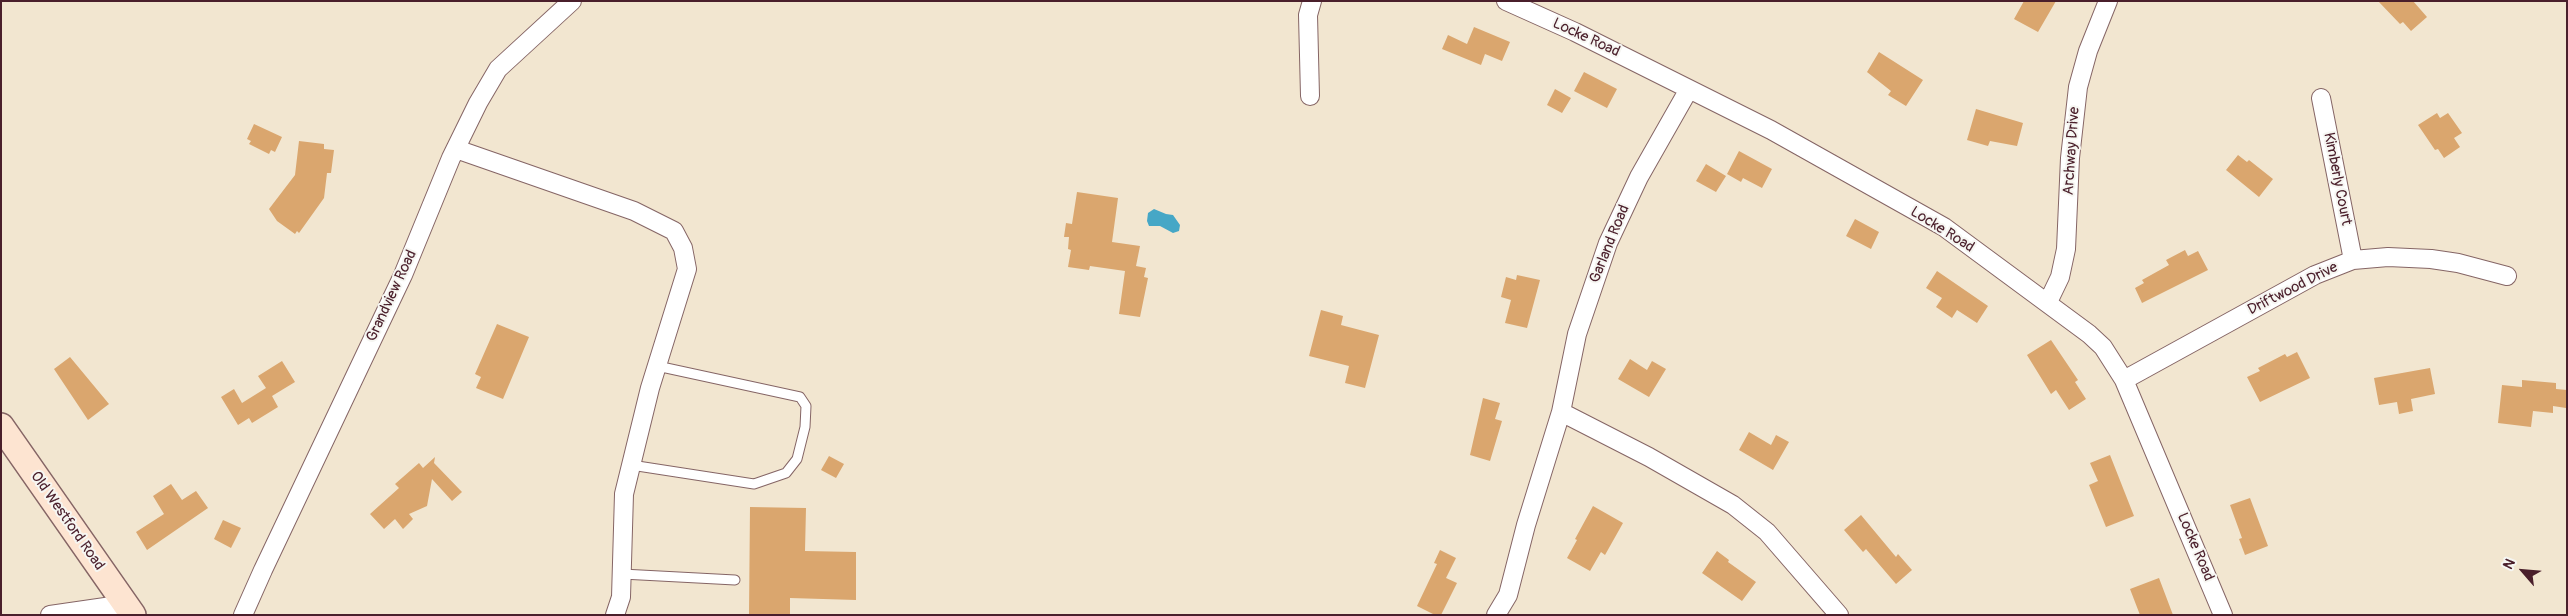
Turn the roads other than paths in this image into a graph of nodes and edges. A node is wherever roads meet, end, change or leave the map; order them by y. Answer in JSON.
{"nodes":[{"id":1,"x":572,"y":1,"type":"edge"},
{"id":2,"x":1312,"y":1,"type":"edge"},
{"id":3,"x":1506,"y":1,"type":"edge"},
{"id":4,"x":2108,"y":1,"type":"edge"},
{"id":5,"x":1689,"y":89,"type":"junction"},
{"id":6,"x":1310,"y":96,"type":"dead end"},
{"id":7,"x":2320,"y":98,"type":"dead end"},
{"id":8,"x":456,"y":149,"type":"junction"},
{"id":9,"x":2353,"y":260,"type":"junction"},
{"id":10,"x":2507,"y":276,"type":"dead end"},
{"id":11,"x":2048,"y":302,"type":"junction"},
{"id":12,"x":657,"y":366,"type":"junction"},
{"id":13,"x":2124,"y":380,"type":"junction"},
{"id":14,"x":1561,"y":412,"type":"junction"},
{"id":15,"x":1,"y":426,"type":"edge"},
{"id":16,"x":631,"y":465,"type":"junction"},
{"id":17,"x":622,"y":574,"type":"junction"},
{"id":18,"x":735,"y":580,"type":"dead end"},
{"id":19,"x":129,"y":609,"type":"edge"},
{"id":20,"x":50,"y":615,"type":"edge"},
{"id":21,"x":243,"y":615,"type":"edge"},
{"id":22,"x":615,"y":615,"type":"edge"},
{"id":23,"x":1496,"y":615,"type":"edge"},
{"id":24,"x":1839,"y":615,"type":"edge"},
{"id":25,"x":2223,"y":615,"type":"edge"}],
"edges":[{"from":1,"to":8,"type":"street","name":"Grandview Road"},
{"from":2,"to":6,"type":"street"},
{"from":3,"to":5,"type":"street","name":"Locke Road"},
{"from":4,"to":11,"type":"street","name":"Archway Drive"},
{"from":5,"to":11,"type":"street","name":"Locke Road"},
{"from":5,"to":14,"type":"street","name":"Garland Road"},
{"from":7,"to":9,"type":"street","name":"Kimberly Court"},
{"from":8,"to":12,"type":"street"},
{"from":8,"to":21,"type":"street","name":"Grandview Road"},
{"from":9,"to":10,"type":"street","name":"Driftwood Drive"},
{"from":9,"to":13,"type":"street","name":"Driftwood Drive"},
{"from":11,"to":13,"type":"street","name":"Locke Road"},
{"from":12,"to":16,"type":"street"},
{"from":12,"to":16,"type":"lane"},
{"from":13,"to":25,"type":"street","name":"Locke Road"},
{"from":14,"to":23,"type":"street","name":"Garland Road"},
{"from":14,"to":24,"type":"street"},
{"from":15,"to":19,"type":"main road","name":"Old Westford Road"},
{"from":16,"to":17,"type":"street"},
{"from":17,"to":18,"type":"lane"},
{"from":17,"to":22,"type":"street"},
{"from":19,"to":20,"type":"street"}]}
